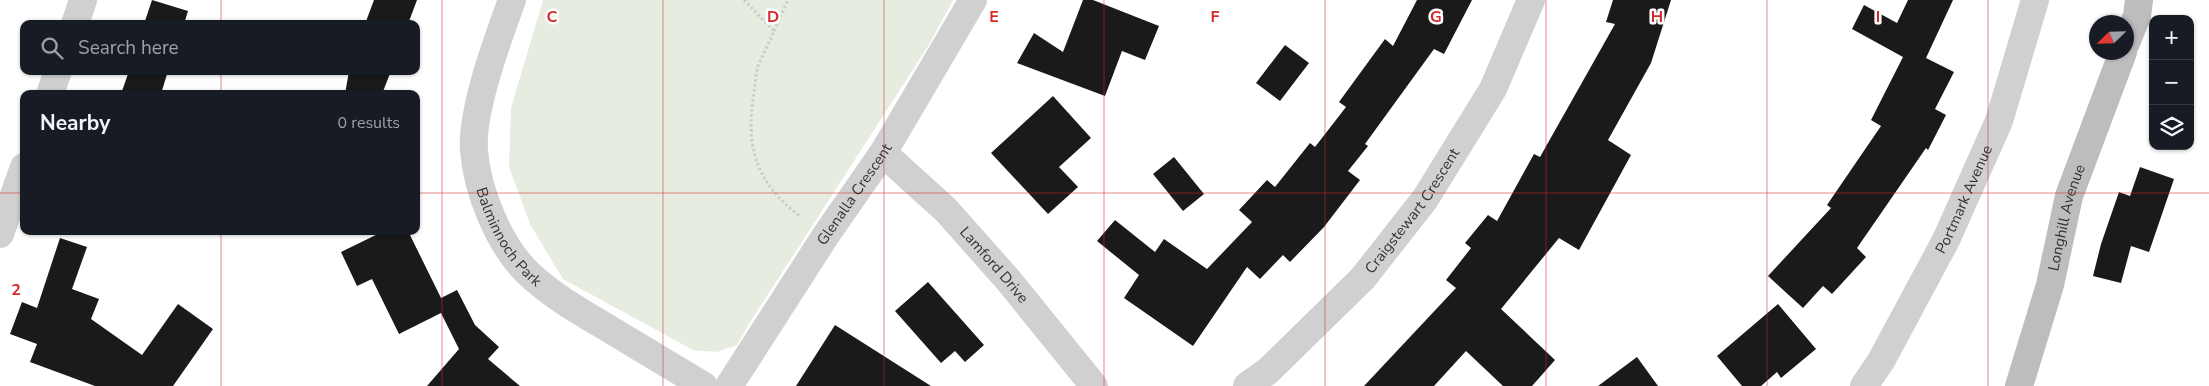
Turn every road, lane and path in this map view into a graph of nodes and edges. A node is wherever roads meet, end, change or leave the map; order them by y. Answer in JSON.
{"nodes":[{"id":1,"x":83,"y":0,"type":"edge"},
{"id":2,"x":512,"y":0,"type":"edge"},
{"id":3,"x":744,"y":0,"type":"edge"},
{"id":4,"x":788,"y":0,"type":"edge"},
{"id":5,"x":973,"y":0,"type":"edge"},
{"id":6,"x":1531,"y":0,"type":"edge"},
{"id":7,"x":2035,"y":0,"type":"edge"},
{"id":8,"x":2139,"y":0,"type":"edge"},
{"id":9,"x":76,"y":20,"type":"edge"},
{"id":10,"x":2134,"y":23,"type":"edge"},
{"id":11,"x":774,"y":31,"type":"junction"},
{"id":12,"x":2120,"y":60,"type":"edge"},
{"id":13,"x":57,"y":75,"type":"edge"},
{"id":14,"x":51,"y":90,"type":"edge"},
{"id":15,"x":883,"y":153,"type":"junction"},
{"id":16,"x":20,"y":178,"type":"edge"},
{"id":17,"x":0,"y":234,"type":"edge"},
{"id":18,"x":826,"y":235,"type":"junction"},
{"id":19,"x":704,"y":386,"type":"edge"},
{"id":20,"x":729,"y":386,"type":"edge"},
{"id":21,"x":1094,"y":386,"type":"edge"},
{"id":22,"x":1247,"y":386,"type":"edge"},
{"id":23,"x":1864,"y":386,"type":"edge"},
{"id":24,"x":2019,"y":386,"type":"edge"}],
"edges":[{"from":1,"to":9,"type":"street"},
{"from":2,"to":19,"type":"street","name":"Balminnoch Park"},
{"from":3,"to":11,"type":"path"},
{"from":4,"to":11,"type":"path"},
{"from":5,"to":15,"type":"street","name":"Glenalla Crescent"},
{"from":6,"to":22,"type":"street","name":"Craigstewart Crescent"},
{"from":7,"to":23,"type":"street","name":"Portmark Avenue"},
{"from":8,"to":10,"type":"street"},
{"from":11,"to":18,"type":"path"},
{"from":12,"to":24,"type":"street","name":"Longhill Avenue"},
{"from":13,"to":14,"type":"street"},
{"from":15,"to":18,"type":"street","name":"Glenalla Crescent"},
{"from":15,"to":21,"type":"street","name":"Lamford Drive"},
{"from":16,"to":17,"type":"street"},
{"from":18,"to":20,"type":"street","name":"Glenalla Crescent"}]}
